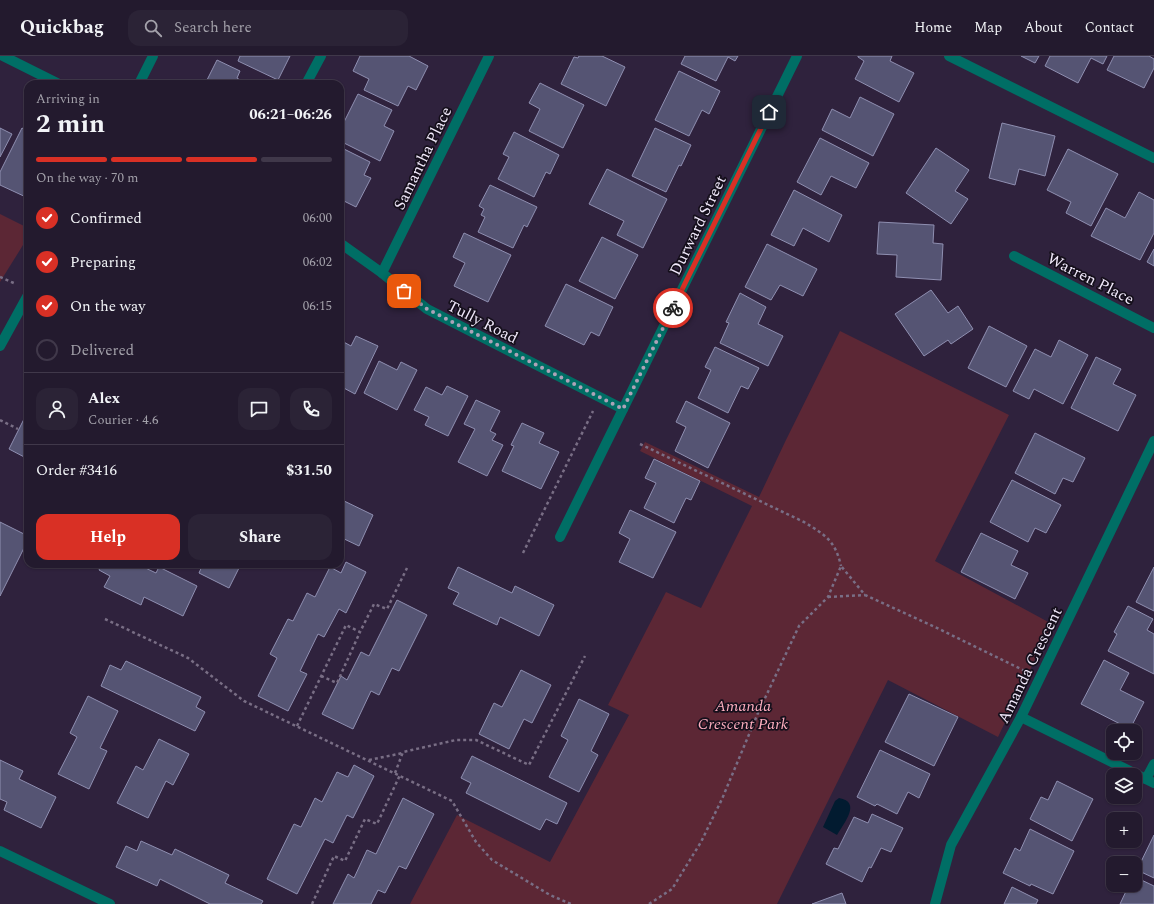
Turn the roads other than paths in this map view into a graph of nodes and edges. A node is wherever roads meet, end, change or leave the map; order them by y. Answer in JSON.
{"nodes":[{"id":1,"x":3,"y":56,"type":"edge"},
{"id":2,"x":153,"y":56,"type":"edge"},
{"id":3,"x":321,"y":56,"type":"edge"},
{"id":4,"x":489,"y":56,"type":"edge"},
{"id":5,"x":797,"y":56,"type":"edge"},
{"id":6,"x":949,"y":56,"type":"edge"},
{"id":7,"x":51,"y":80,"type":"edge"},
{"id":8,"x":141,"y":80,"type":"edge"},
{"id":9,"x":308,"y":80,"type":"edge"},
{"id":10,"x":1154,"y":158,"type":"edge"},
{"id":11,"x":344,"y":246,"type":"edge"},
{"id":12,"x":1014,"y":256,"type":"dead end"},
{"id":13,"x":382,"y":273,"type":"junction"},
{"id":14,"x":24,"y":302,"type":"edge"},
{"id":15,"x":1154,"y":328,"type":"edge"},
{"id":16,"x":0,"y":346,"type":"edge"},
{"id":17,"x":623,"y":409,"type":"junction"},
{"id":18,"x":1154,"y":441,"type":"edge"},
{"id":19,"x":560,"y":537,"type":"dead end"},
{"id":20,"x":1021,"y":717,"type":"junction"},
{"id":21,"x":1154,"y":764,"type":"edge"},
{"id":22,"x":1150,"y":781,"type":"edge"},
{"id":23,"x":0,"y":851,"type":"edge"},
{"id":24,"x":110,"y":904,"type":"edge"},
{"id":25,"x":935,"y":904,"type":"edge"}],
"edges":[{"from":1,"to":7,"type":"street"},
{"from":2,"to":8,"type":"street"},
{"from":3,"to":9,"type":"street"},
{"from":4,"to":13,"type":"street","name":"Samantha Place"},
{"from":5,"to":17,"type":"street","name":"Durward Street"},
{"from":6,"to":10,"type":"street"},
{"from":11,"to":13,"type":"street","name":"Tully Road"},
{"from":12,"to":15,"type":"street","name":"Warren Place"},
{"from":13,"to":17,"type":"street","name":"Tully Road"},
{"from":14,"to":16,"type":"street"},
{"from":17,"to":19,"type":"street","name":"Durward Street"},
{"from":18,"to":20,"type":"street","name":"Amanda Crescent"},
{"from":20,"to":22,"type":"street"},
{"from":20,"to":25,"type":"street","name":"Amanda Crescent"},
{"from":21,"to":22,"type":"street"},
{"from":23,"to":24,"type":"street"}]}
